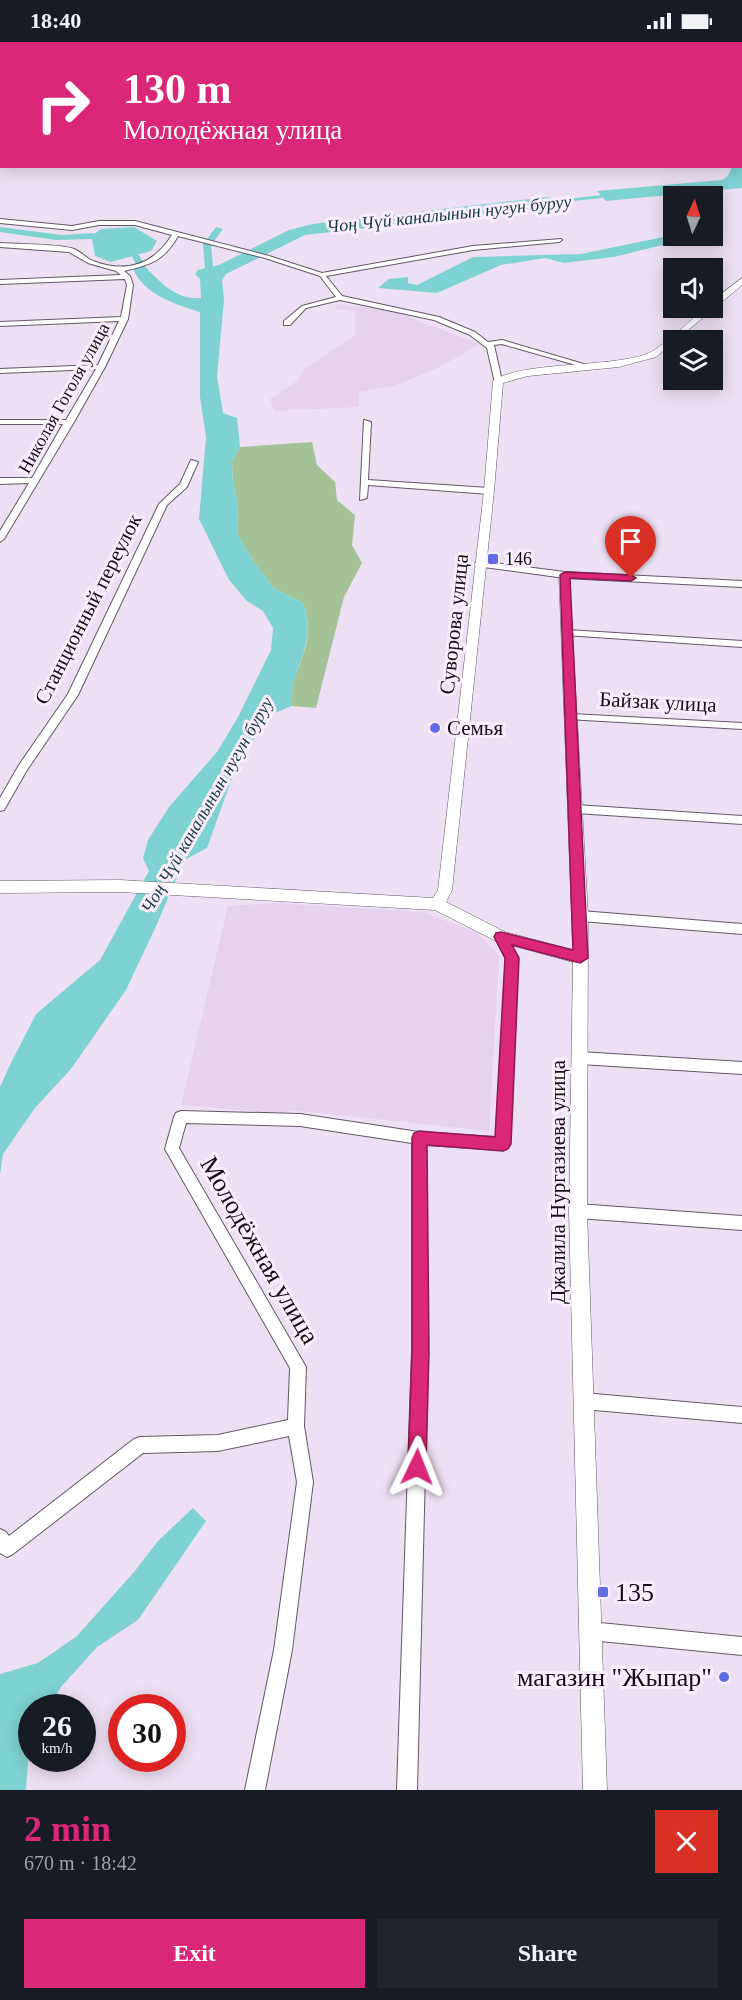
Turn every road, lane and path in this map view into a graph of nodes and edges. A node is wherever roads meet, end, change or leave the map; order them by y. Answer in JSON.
{"nodes":[{"id":1,"x":0,"y":220,"type":"edge"},
{"id":2,"x":176,"y":234,"type":"junction"},
{"id":3,"x":559,"y":240,"type":"dead end"},
{"id":4,"x":0,"y":246,"type":"edge"},
{"id":5,"x":118,"y":270,"type":"junction"},
{"id":6,"x":322,"y":275,"type":"junction"},
{"id":7,"x":128,"y":277,"type":"junction"},
{"id":8,"x":742,"y":281,"type":"edge"},
{"id":9,"x":0,"y":282,"type":"edge"},
{"id":10,"x":723,"y":297,"type":"edge"},
{"id":11,"x":340,"y":298,"type":"junction"},
{"id":12,"x":698,"y":318,"type":"edge"},
{"id":13,"x":124,"y":319,"type":"junction"},
{"id":14,"x":287,"y":323,"type":"dead end"},
{"id":15,"x":0,"y":324,"type":"edge"},
{"id":16,"x":488,"y":344,"type":"junction"},
{"id":17,"x":101,"y":367,"type":"junction"},
{"id":18,"x":590,"y":367,"type":"junction"},
{"id":19,"x":0,"y":371,"type":"edge"},
{"id":20,"x":498,"y":381,"type":"junction"},
{"id":21,"x":0,"y":422,"type":"edge"},
{"id":22,"x":70,"y":422,"type":"junction"},
{"id":23,"x":368,"y":422,"type":"dead end"},
{"id":24,"x":194,"y":462,"type":"dead end"},
{"id":25,"x":36,"y":480,"type":"junction"},
{"id":26,"x":0,"y":481,"type":"edge"},
{"id":27,"x":366,"y":482,"type":"junction"},
{"id":28,"x":489,"y":491,"type":"junction"},
{"id":29,"x":363,"y":498,"type":"dead end"},
{"id":30,"x":0,"y":539,"type":"edge"},
{"id":31,"x":479,"y":564,"type":"junction"},
{"id":32,"x":565,"y":575,"type":"junction"},
{"id":33,"x":742,"y":584,"type":"edge"},
{"id":34,"x":568,"y":633,"type":"junction"},
{"id":35,"x":742,"y":644,"type":"edge"},
{"id":36,"x":571,"y":717,"type":"junction"},
{"id":37,"x":742,"y":726,"type":"edge"},
{"id":38,"x":0,"y":807,"type":"edge"},
{"id":39,"x":576,"y":809,"type":"junction"},
{"id":40,"x":742,"y":820,"type":"edge"},
{"id":41,"x":0,"y":887,"type":"edge"},
{"id":42,"x":437,"y":904,"type":"junction"},
{"id":43,"x":580,"y":916,"type":"junction"},
{"id":44,"x":742,"y":929,"type":"edge"},
{"id":45,"x":501,"y":937,"type":"junction"},
{"id":46,"x":580,"y":958,"type":"junction"},
{"id":47,"x":580,"y":1058,"type":"junction"},
{"id":48,"x":742,"y":1068,"type":"edge"},
{"id":49,"x":419,"y":1138,"type":"junction"},
{"id":50,"x":578,"y":1211,"type":"junction"},
{"id":51,"x":742,"y":1223,"type":"edge"},
{"id":52,"x":583,"y":1401,"type":"junction"},
{"id":53,"x":742,"y":1415,"type":"edge"},
{"id":54,"x":296,"y":1426,"type":"junction"},
{"id":55,"x":0,"y":1538,"type":"edge"},
{"id":56,"x":590,"y":1630,"type":"junction"},
{"id":57,"x":742,"y":1646,"type":"edge"},
{"id":58,"x":255,"y":1790,"type":"edge"},
{"id":59,"x":407,"y":1790,"type":"edge"},
{"id":60,"x":596,"y":1790,"type":"edge"}],
"edges":[{"from":1,"to":2,"type":"street"},
{"from":2,"to":5,"type":"street"},
{"from":2,"to":6,"type":"street"},
{"from":3,"to":6,"type":"street"},
{"from":4,"to":5,"type":"street"},
{"from":5,"to":7,"type":"street"},
{"from":6,"to":11,"type":"street"},
{"from":7,"to":9,"type":"street"},
{"from":7,"to":13,"type":"street","name":"Николая Гоголя улица"},
{"from":8,"to":10,"type":"street"},
{"from":11,"to":14,"type":"street"},
{"from":11,"to":16,"type":"street"},
{"from":12,"to":18,"type":"street"},
{"from":13,"to":15,"type":"street"},
{"from":13,"to":17,"type":"street","name":"Николая Гоголя улица"},
{"from":16,"to":18,"type":"street"},
{"from":16,"to":20,"type":"street","name":"Суворова улица"},
{"from":17,"to":19,"type":"street"},
{"from":17,"to":22,"type":"street","name":"Николая Гоголя улица"},
{"from":18,"to":20,"type":"street"},
{"from":20,"to":28,"type":"street","name":"Суворова улица"},
{"from":21,"to":22,"type":"street"},
{"from":22,"to":25,"type":"street","name":"Николая Гоголя улица"},
{"from":23,"to":27,"type":"street"},
{"from":24,"to":38,"type":"street","name":"Станционный переулок"},
{"from":25,"to":26,"type":"street"},
{"from":25,"to":30,"type":"street","name":"Николая Гоголя улица"},
{"from":27,"to":28,"type":"street"},
{"from":27,"to":29,"type":"street"},
{"from":28,"to":31,"type":"street","name":"Суворова улица"},
{"from":31,"to":32,"type":"street"},
{"from":31,"to":42,"type":"street","name":"Суворова улица"},
{"from":32,"to":33,"type":"street"},
{"from":32,"to":34,"type":"street","name":"Джалила Нургазиева улица"},
{"from":34,"to":35,"type":"street"},
{"from":34,"to":36,"type":"street","name":"Джалила Нургазиева улица"},
{"from":36,"to":37,"type":"street","name":"Байзак улица"},
{"from":36,"to":39,"type":"street","name":"Джалила Нургазиева улица"},
{"from":39,"to":40,"type":"street"},
{"from":39,"to":43,"type":"street","name":"Джалила Нургазиева улица"},
{"from":41,"to":42,"type":"street"},
{"from":42,"to":45,"type":"street"},
{"from":43,"to":44,"type":"street"},
{"from":43,"to":46,"type":"street","name":"Джалила Нургазиева улица"},
{"from":45,"to":46,"type":"street"},
{"from":45,"to":49,"type":"street","name":"Молодёжная улица"},
{"from":46,"to":47,"type":"street","name":"Джалила Нургазиева улица"},
{"from":47,"to":48,"type":"street"},
{"from":47,"to":50,"type":"street","name":"Джалила Нургазиева улица"},
{"from":49,"to":54,"type":"street","name":"Молодёжная улица"},
{"from":49,"to":59,"type":"street"},
{"from":50,"to":51,"type":"street"},
{"from":50,"to":52,"type":"street","name":"Джалила Нургазиева улица"},
{"from":52,"to":53,"type":"street"},
{"from":52,"to":56,"type":"street","name":"Джалила Нургазиева улица"},
{"from":54,"to":55,"type":"street"},
{"from":54,"to":58,"type":"street","name":"Молодёжная улица"},
{"from":56,"to":57,"type":"street"},
{"from":56,"to":60,"type":"street","name":"Джалила Нургазиева улица"}]}
